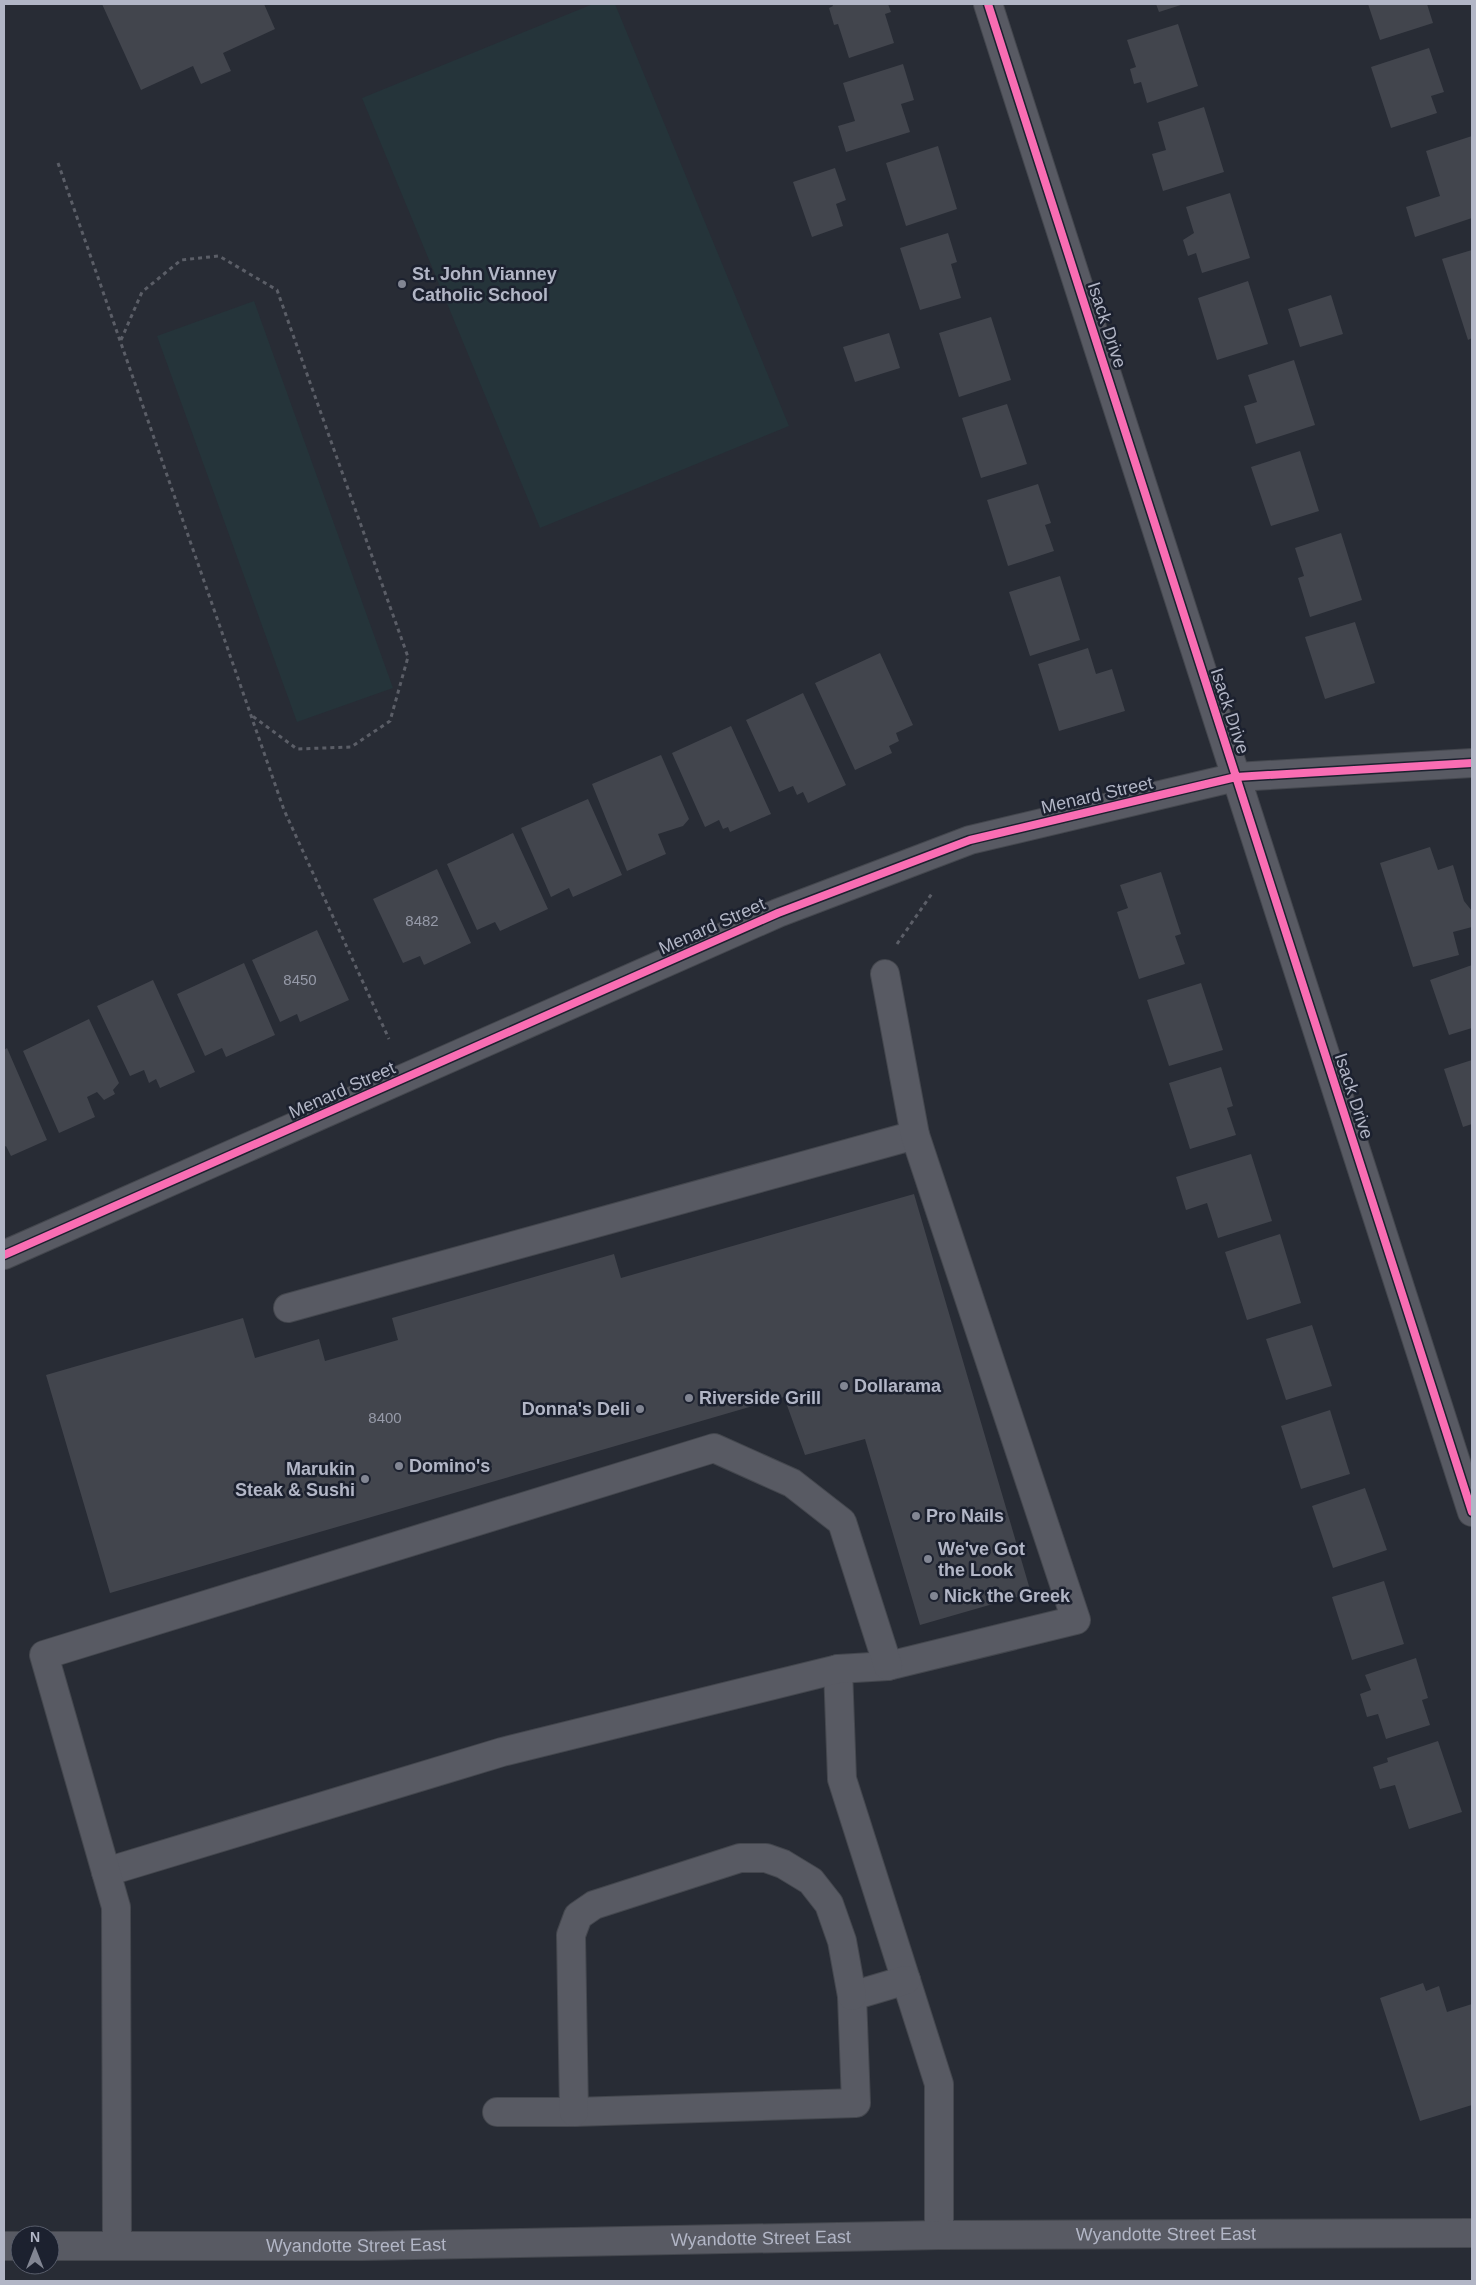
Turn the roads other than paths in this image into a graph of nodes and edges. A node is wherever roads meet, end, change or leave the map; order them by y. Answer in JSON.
{"nodes":[{"id":1,"x":988,"y":4,"type":"edge"},
{"id":2,"x":1472,"y":763,"type":"edge"},
{"id":3,"x":1236,"y":777,"type":"junction"},
{"id":4,"x":885,"y":974,"type":"road end"},
{"id":5,"x":915,"y":1135,"type":"junction"},
{"id":6,"x":4,"y":1255,"type":"edge"},
{"id":7,"x":288,"y":1308,"type":"dead end"},
{"id":8,"x":1472,"y":1512,"type":"edge"},
{"id":9,"x":888,"y":1666,"type":"junction"},
{"id":10,"x":838,"y":1669,"type":"junction"},
{"id":11,"x":106,"y":1872,"type":"junction"},
{"id":12,"x":906,"y":1980,"type":"junction"},
{"id":13,"x":852,"y":1996,"type":"junction"},
{"id":14,"x":497,"y":2112,"type":"dead end"},
{"id":15,"x":574,"y":2112,"type":"junction"},
{"id":16,"x":1472,"y":2233,"type":"edge"},
{"id":17,"x":939,"y":2236,"type":"junction"},
{"id":18,"x":117,"y":2245,"type":"junction"},
{"id":19,"x":60,"y":2246,"type":"edge"}],
"edges":[{"from":1,"to":3,"type":"street","name":"Isack Drive"},
{"from":2,"to":3,"type":"street","name":"Menard Street"},
{"from":3,"to":6,"type":"street","name":"Menard Street"},
{"from":3,"to":8,"type":"street","name":"Isack Drive"},
{"from":4,"to":5,"type":"street"},
{"from":5,"to":7,"type":"street"},
{"from":5,"to":9,"type":"street"},
{"from":9,"to":10,"type":"street"},
{"from":9,"to":11,"type":"street"},
{"from":10,"to":11,"type":"street"},
{"from":10,"to":12,"type":"street"},
{"from":11,"to":18,"type":"street"},
{"from":12,"to":13,"type":"street"},
{"from":12,"to":17,"type":"street"},
{"from":13,"to":15,"type":"street"},
{"from":13,"to":15,"type":"street"},
{"from":14,"to":15,"type":"street"},
{"from":16,"to":17,"type":"street","name":"Wyandotte Street East"},
{"from":17,"to":18,"type":"street","name":"Wyandotte Street East"},
{"from":18,"to":19,"type":"street","name":"Wyandotte Street East"}]}
